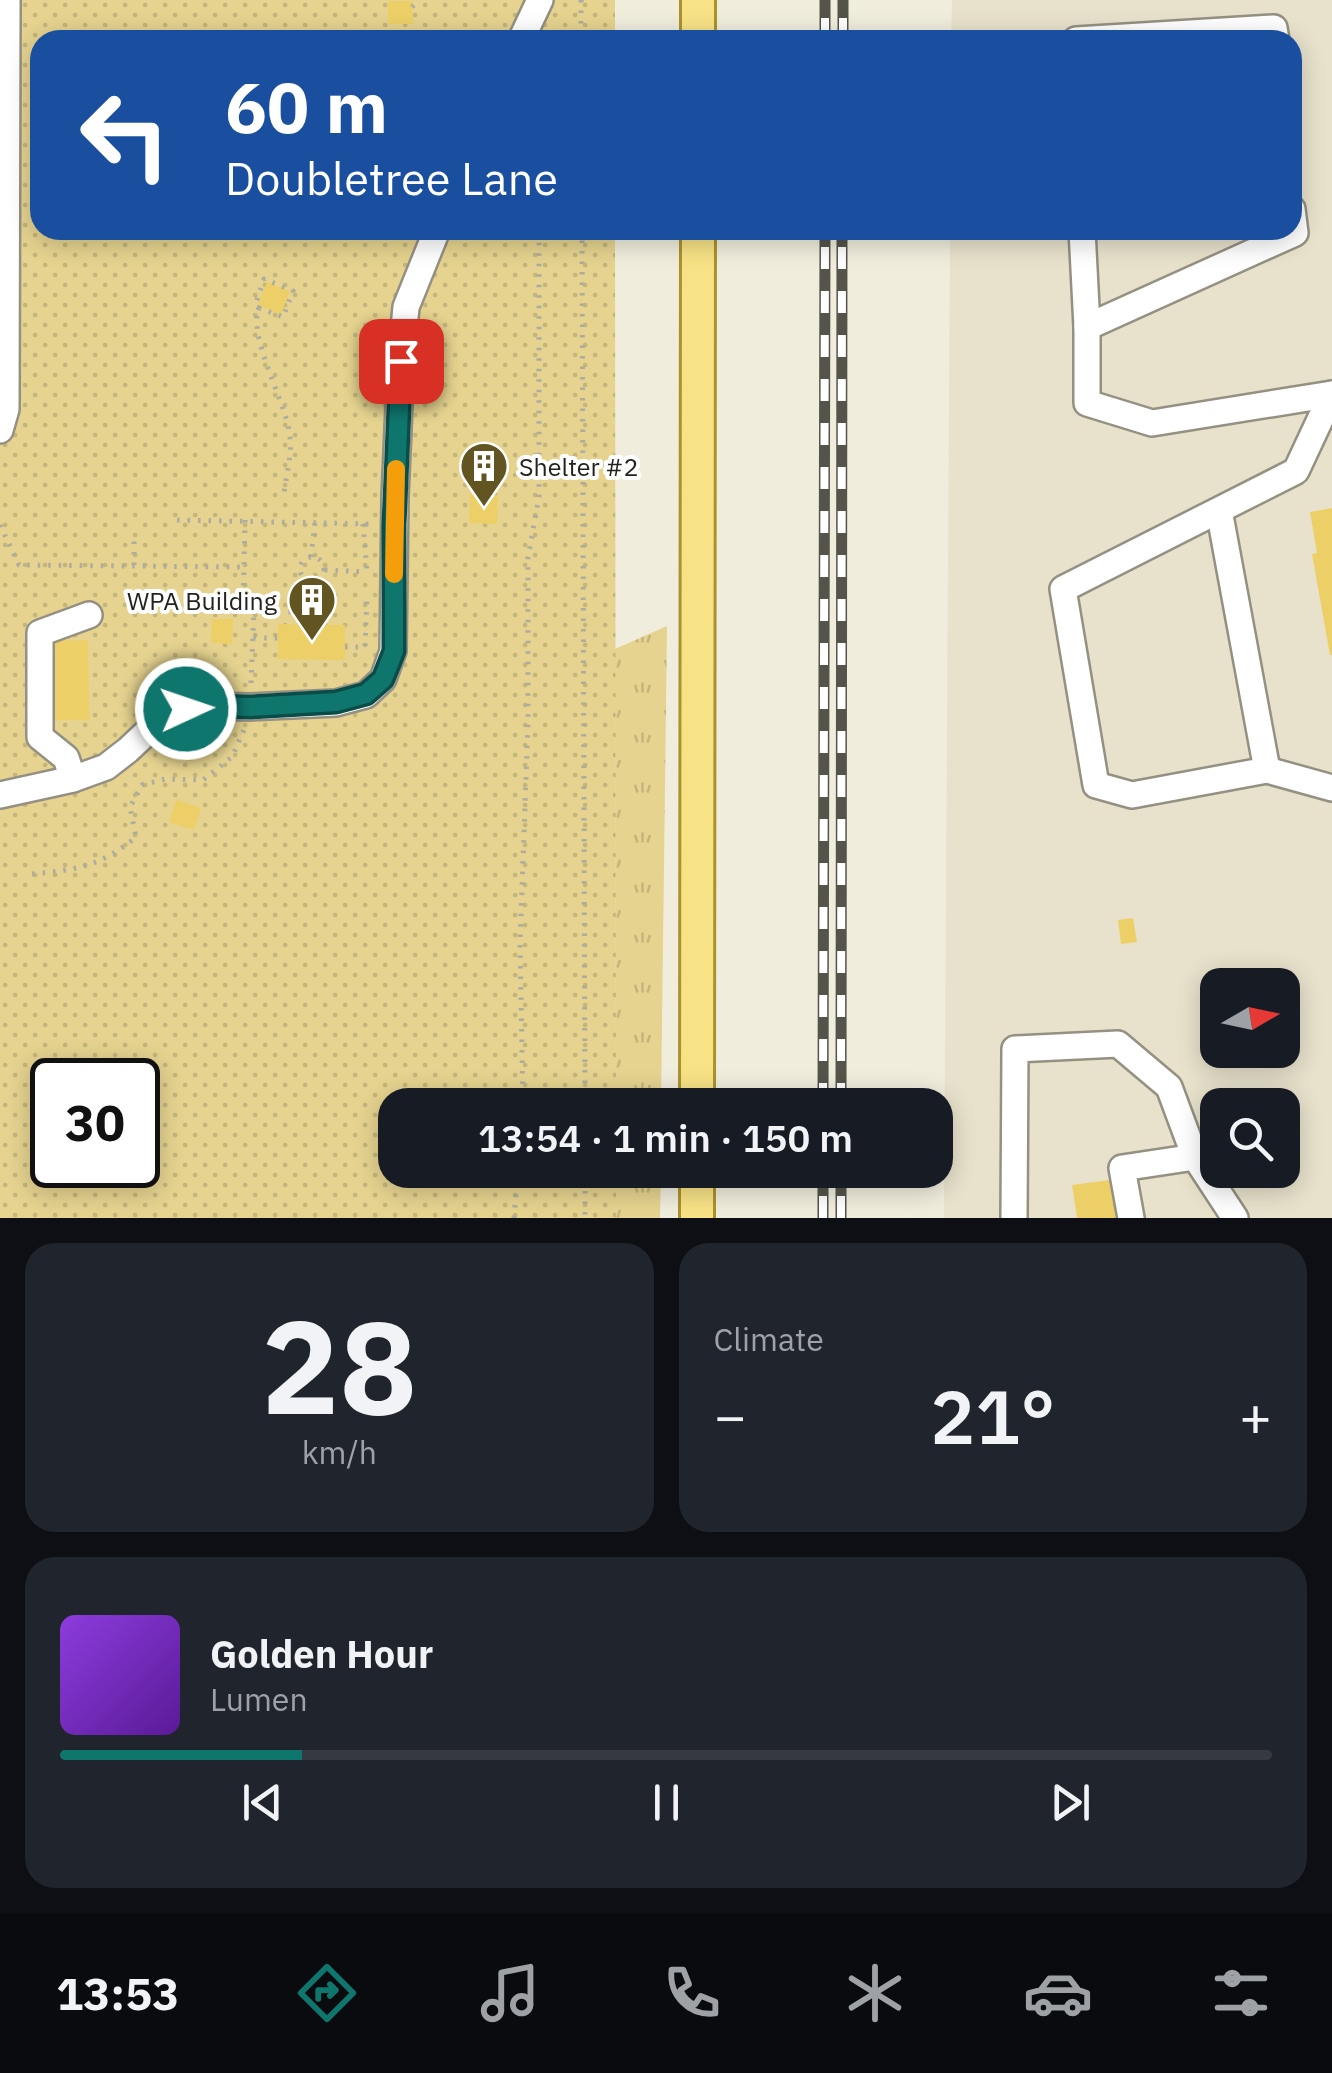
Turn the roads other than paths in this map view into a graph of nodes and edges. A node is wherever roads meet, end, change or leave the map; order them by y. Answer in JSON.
{"nodes":[{"id":1,"x":7,"y":0,"type":"edge"},
{"id":2,"x":540,"y":0,"type":"edge"},
{"id":3,"x":698,"y":0,"type":"edge"},
{"id":4,"x":526,"y":30,"type":"edge"},
{"id":5,"x":698,"y":30,"type":"edge"},
{"id":6,"x":1241,"y":30,"type":"edge"},
{"id":7,"x":1274,"y":30,"type":"edge"},
{"id":8,"x":433,"y":240,"type":"edge"},
{"id":9,"x":698,"y":240,"type":"edge"},
{"id":10,"x":1083,"y":240,"type":"edge"},
{"id":11,"x":1280,"y":240,"type":"edge"},
{"id":12,"x":1087,"y":327,"type":"junction"},
{"id":13,"x":1332,"y":394,"type":"edge"},
{"id":14,"x":0,"y":430,"type":"edge"},
{"id":15,"x":1218,"y":510,"type":"junction"},
{"id":16,"x":90,"y":615,"type":"dead end"},
{"id":17,"x":1267,"y":770,"type":"junction"},
{"id":18,"x":73,"y":779,"type":"junction"},
{"id":19,"x":1332,"y":788,"type":"edge"},
{"id":20,"x":0,"y":794,"type":"edge"},
{"id":21,"x":697,"y":1088,"type":"edge"},
{"id":22,"x":1196,"y":1157,"type":"junction"},
{"id":23,"x":697,"y":1188,"type":"edge"},
{"id":24,"x":697,"y":1218,"type":"edge"},
{"id":25,"x":1014,"y":1218,"type":"edge"},
{"id":26,"x":1130,"y":1218,"type":"edge"},
{"id":27,"x":1235,"y":1218,"type":"edge"}],
"edges":[{"from":1,"to":14,"type":"street"},
{"from":2,"to":4,"type":"street"},
{"from":3,"to":5,"type":"main road"},
{"from":6,"to":7,"type":"street"},
{"from":8,"to":18,"type":"street"},
{"from":9,"to":21,"type":"main road"},
{"from":10,"to":12,"type":"street"},
{"from":11,"to":12,"type":"street"},
{"from":12,"to":13,"type":"street"},
{"from":13,"to":15,"type":"street"},
{"from":15,"to":17,"type":"street"},
{"from":15,"to":17,"type":"street"},
{"from":16,"to":18,"type":"street"},
{"from":17,"to":19,"type":"street"},
{"from":18,"to":20,"type":"street"},
{"from":22,"to":25,"type":"street"},
{"from":22,"to":26,"type":"street"},
{"from":22,"to":27,"type":"street"},
{"from":23,"to":24,"type":"main road"}]}
